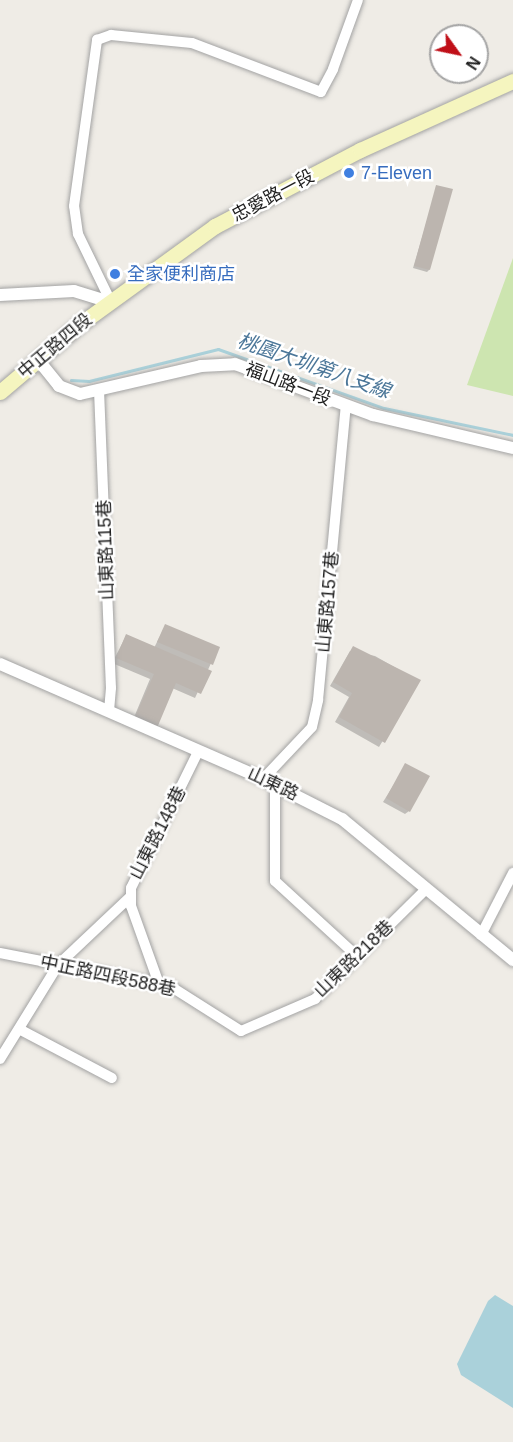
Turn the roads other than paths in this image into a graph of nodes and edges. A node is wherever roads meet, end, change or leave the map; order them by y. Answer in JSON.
{"nodes":[{"id":1,"x":358,"y":0,"type":"edge"},
{"id":2,"x":513,"y":81,"type":"edge"},
{"id":3,"x":0,"y":295,"type":"edge"},
{"id":4,"x":111,"y":302,"type":"junction"},
{"id":5,"x":39,"y":361,"type":"junction"},
{"id":6,"x":99,"y":390,"type":"junction"},
{"id":7,"x":0,"y":392,"type":"edge"},
{"id":8,"x":346,"y":406,"type":"junction"},
{"id":9,"x":513,"y":448,"type":"edge"},
{"id":10,"x":0,"y":664,"type":"edge"},
{"id":11,"x":109,"y":710,"type":"junction"},
{"id":12,"x":198,"y":752,"type":"junction"},
{"id":13,"x":263,"y":779,"type":"junction"},
{"id":14,"x":275,"y":785,"type":"junction"},
{"id":15,"x":513,"y":873,"type":"edge"},
{"id":16,"x":426,"y":890,"type":"junction"},
{"id":17,"x":130,"y":897,"type":"junction"},
{"id":18,"x":481,"y":934,"type":"junction"},
{"id":19,"x":0,"y":953,"type":"edge"},
{"id":20,"x":358,"y":957,"type":"junction"},
{"id":21,"x":513,"y":960,"type":"edge"},
{"id":22,"x":58,"y":965,"type":"junction"},
{"id":23,"x":159,"y":984,"type":"junction"},
{"id":24,"x":19,"y":1029,"type":"junction"},
{"id":25,"x":241,"y":1031,"type":"joint"},
{"id":26,"x":0,"y":1059,"type":"edge"},
{"id":27,"x":112,"y":1078,"type":"dead end"}],
"edges":[{"from":1,"to":4,"type":"street"},
{"from":2,"to":4,"type":"main road","name":"忠愛路一段"},
{"from":3,"to":4,"type":"street"},
{"from":4,"to":5,"type":"main road","name":"中正路四段"},
{"from":5,"to":6,"type":"street","name":"福山路一段"},
{"from":5,"to":7,"type":"main road","name":"中正路四段"},
{"from":6,"to":8,"type":"street","name":"福山路一段"},
{"from":6,"to":11,"type":"street","name":"山東路115巷"},
{"from":8,"to":9,"type":"street","name":"福山路一段"},
{"from":8,"to":13,"type":"street","name":"山東路157巷"},
{"from":10,"to":11,"type":"street","name":"山東路"},
{"from":11,"to":12,"type":"street","name":"山東路"},
{"from":12,"to":13,"type":"street","name":"山東路"},
{"from":12,"to":17,"type":"street","name":"山東路148巷"},
{"from":13,"to":14,"type":"street","name":"山東路"},
{"from":14,"to":16,"type":"street","name":"山東路"},
{"from":14,"to":20,"type":"street"},
{"from":15,"to":18,"type":"street"},
{"from":16,"to":18,"type":"street","name":"山東路"},
{"from":16,"to":20,"type":"street","name":"山東路218巷"},
{"from":17,"to":22,"type":"street"},
{"from":17,"to":23,"type":"street","name":"山東路148巷"},
{"from":18,"to":21,"type":"street","name":"山東路"},
{"from":19,"to":22,"type":"street","name":"中正路四段588巷"},
{"from":20,"to":25,"type":"street","name":"山東路218巷"},
{"from":22,"to":23,"type":"street","name":"中正路四段588巷"},
{"from":22,"to":24,"type":"street"},
{"from":23,"to":25,"type":"street","name":"中正路四段588巷"},
{"from":24,"to":26,"type":"street"},
{"from":24,"to":27,"type":"street"}]}
